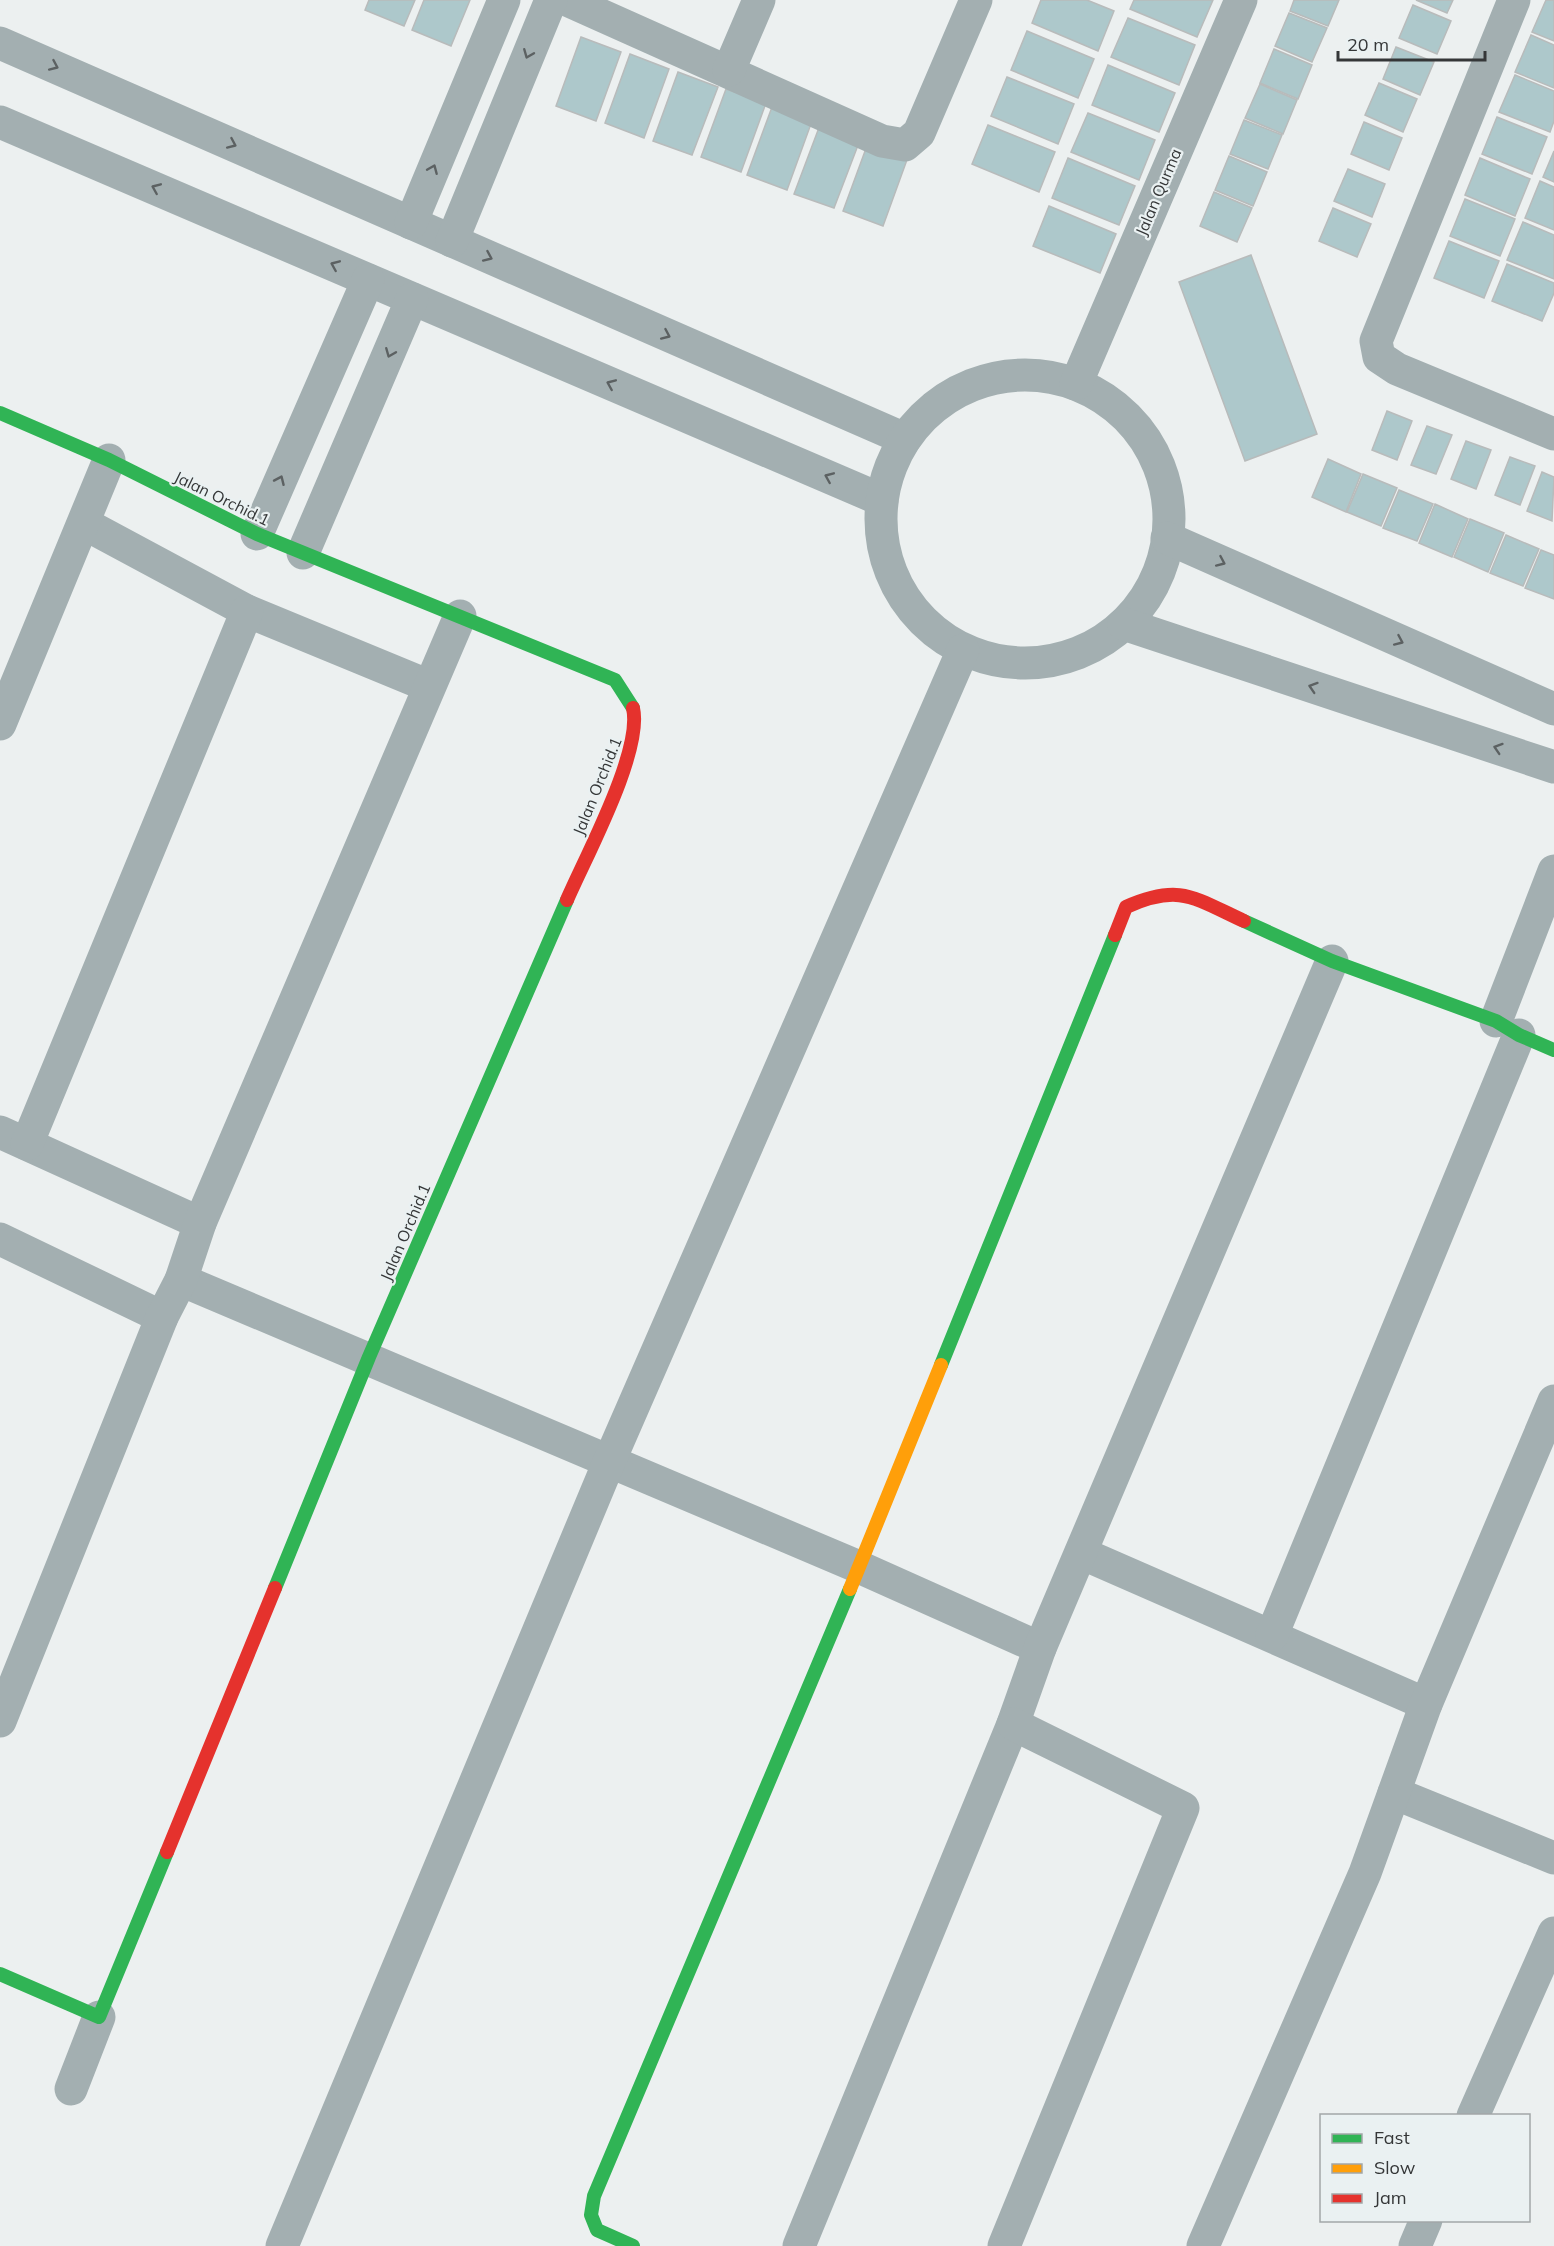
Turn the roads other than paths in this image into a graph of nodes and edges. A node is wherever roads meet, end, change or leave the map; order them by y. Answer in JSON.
{"nodes":[{"id":1,"x":504,"y":0,"type":"edge"},
{"id":2,"x":551,"y":0,"type":"edge"},
{"id":3,"x":567,"y":0,"type":"edge"},
{"id":4,"x":759,"y":0,"type":"edge"},
{"id":5,"x":976,"y":0,"type":"edge"},
{"id":6,"x":1241,"y":0,"type":"edge"},
{"id":7,"x":1514,"y":0,"type":"edge"},
{"id":8,"x":0,"y":43,"type":"edge"},
{"id":9,"x":729,"y":70,"type":"junction"},
{"id":10,"x":0,"y":122,"type":"edge"},
{"id":11,"x":411,"y":222,"type":"junction"},
{"id":12,"x":452,"y":241,"type":"junction"},
{"id":13,"x":368,"y":280,"type":"junction"},
{"id":14,"x":412,"y":299,"type":"junction"},
{"id":15,"x":1076,"y":384,"type":"junction"},
{"id":16,"x":0,"y":413,"type":"edge"},
{"id":17,"x":1551,"y":424,"type":"edge"},
{"id":18,"x":905,"y":439,"type":"junction"},
{"id":19,"x":109,"y":460,"type":"junction"},
{"id":20,"x":882,"y":500,"type":"junction"},
{"id":21,"x":85,"y":524,"type":"junction"},
{"id":22,"x":256,"y":534,"type":"junction"},
{"id":23,"x":1167,"y":538,"type":"junction"},
{"id":24,"x":303,"y":553,"type":"junction"},
{"id":25,"x":247,"y":611,"type":"junction"},
{"id":26,"x":460,"y":616,"type":"junction"},
{"id":27,"x":1124,"y":624,"type":"junction"},
{"id":28,"x":963,"y":650,"type":"junction"},
{"id":29,"x":429,"y":686,"type":"junction"},
{"id":30,"x":1554,"y":709,"type":"edge"},
{"id":31,"x":0,"y":724,"type":"edge"},
{"id":32,"x":1554,"y":766,"type":"edge"},
{"id":33,"x":1554,"y":871,"type":"edge"},
{"id":34,"x":1332,"y":961,"type":"junction"},
{"id":35,"x":1508,"y":1028,"type":"junction"},
{"id":36,"x":1553,"y":1046,"type":"edge"},
{"id":37,"x":13,"y":1138,"type":"edge"},
{"id":38,"x":200,"y":1223,"type":"junction"},
{"id":39,"x":0,"y":1239,"type":"edge"},
{"id":40,"x":181,"y":1280,"type":"junction"},
{"id":41,"x":162,"y":1317,"type":"junction"},
{"id":42,"x":369,"y":1357,"type":"junction"},
{"id":43,"x":1554,"y":1401,"type":"edge"},
{"id":44,"x":609,"y":1462,"type":"junction"},
{"id":45,"x":1081,"y":1553,"type":"junction"},
{"id":46,"x":859,"y":1567,"type":"junction"},
{"id":47,"x":1272,"y":1635,"type":"junction"},
{"id":48,"x":1040,"y":1648,"type":"junction"},
{"id":49,"x":1426,"y":1704,"type":"junction"},
{"id":50,"x":0,"y":1720,"type":"edge"},
{"id":51,"x":1013,"y":1724,"type":"junction"},
{"id":52,"x":1394,"y":1793,"type":"junction"},
{"id":53,"x":1554,"y":1858,"type":"edge"},
{"id":54,"x":1554,"y":1933,"type":"edge"},
{"id":55,"x":0,"y":1974,"type":"edge"},
{"id":56,"x":99,"y":2017,"type":"junction"},
{"id":57,"x":71,"y":2089,"type":"dead end"},
{"id":58,"x":1473,"y":2114,"type":"edge"},
{"id":59,"x":1425,"y":2222,"type":"edge"},
{"id":60,"x":282,"y":2246,"type":"edge"},
{"id":61,"x":633,"y":2246,"type":"edge"},
{"id":62,"x":799,"y":2246,"type":"edge"},
{"id":63,"x":1004,"y":2246,"type":"edge"},
{"id":64,"x":1203,"y":2246,"type":"edge"},
{"id":65,"x":1415,"y":2246,"type":"edge"}],
"edges":[{"from":11,"to":1,"type":"street","one_way":true},
{"from":2,"to":12,"type":"street","one_way":true},
{"from":3,"to":9,"type":"street"},
{"from":4,"to":9,"type":"street"},
{"from":5,"to":9,"type":"street"},
{"from":6,"to":15,"type":"street","name":"Jalan Qurma"},
{"from":7,"to":17,"type":"street"},
{"from":8,"to":11,"type":"street","one_way":true},
{"from":13,"to":10,"type":"street","one_way":true},
{"from":11,"to":12,"type":"street"},
{"from":12,"to":18,"type":"street","one_way":true},
{"from":13,"to":14,"type":"street"},
{"from":22,"to":13,"type":"street","one_way":true},
{"from":20,"to":14,"type":"street","one_way":true},
{"from":14,"to":24,"type":"street","one_way":true},
{"from":15,"to":18,"type":"street"},
{"from":15,"to":23,"type":"street"},
{"from":16,"to":19,"type":"street","name":"Jalan Orchid.1"},
{"from":18,"to":20,"type":"street"},
{"from":19,"to":21,"type":"street"},
{"from":19,"to":22,"type":"street","name":"Jalan Orchid.1"},
{"from":20,"to":28,"type":"street"},
{"from":21,"to":25,"type":"street"},
{"from":21,"to":31,"type":"street"},
{"from":22,"to":24,"type":"street","name":"Jalan Orchid.1"},
{"from":23,"to":27,"type":"street"},
{"from":23,"to":30,"type":"street","one_way":true},
{"from":24,"to":26,"type":"street","name":"Jalan Orchid.1"},
{"from":25,"to":29,"type":"street"},
{"from":25,"to":37,"type":"street"},
{"from":26,"to":29,"type":"street"},
{"from":26,"to":42,"type":"street","name":"Jalan Orchid.1"},
{"from":27,"to":28,"type":"street"},
{"from":32,"to":27,"type":"street","one_way":true},
{"from":28,"to":44,"type":"street"},
{"from":29,"to":38,"type":"street"},
{"from":33,"to":35,"type":"street"},
{"from":34,"to":35,"type":"street"},
{"from":34,"to":45,"type":"street"},
{"from":34,"to":46,"type":"street"},
{"from":35,"to":36,"type":"street"},
{"from":35,"to":47,"type":"street"},
{"from":37,"to":38,"type":"street"},
{"from":38,"to":40,"type":"street"},
{"from":39,"to":41,"type":"street"},
{"from":40,"to":41,"type":"street"},
{"from":40,"to":42,"type":"street"},
{"from":41,"to":50,"type":"street"},
{"from":42,"to":44,"type":"street"},
{"from":42,"to":56,"type":"street","name":"Jalan Orchid.1"},
{"from":43,"to":49,"type":"street"},
{"from":44,"to":46,"type":"street"},
{"from":44,"to":60,"type":"street"},
{"from":45,"to":47,"type":"street"},
{"from":45,"to":48,"type":"street"},
{"from":46,"to":48,"type":"street"},
{"from":46,"to":61,"type":"street"},
{"from":47,"to":49,"type":"street"},
{"from":48,"to":51,"type":"street"},
{"from":49,"to":52,"type":"street"},
{"from":51,"to":62,"type":"street"},
{"from":51,"to":63,"type":"street"},
{"from":52,"to":53,"type":"street"},
{"from":52,"to":64,"type":"street"},
{"from":54,"to":58,"type":"street"},
{"from":55,"to":56,"type":"street"},
{"from":56,"to":57,"type":"street"},
{"from":59,"to":65,"type":"street"}]}
